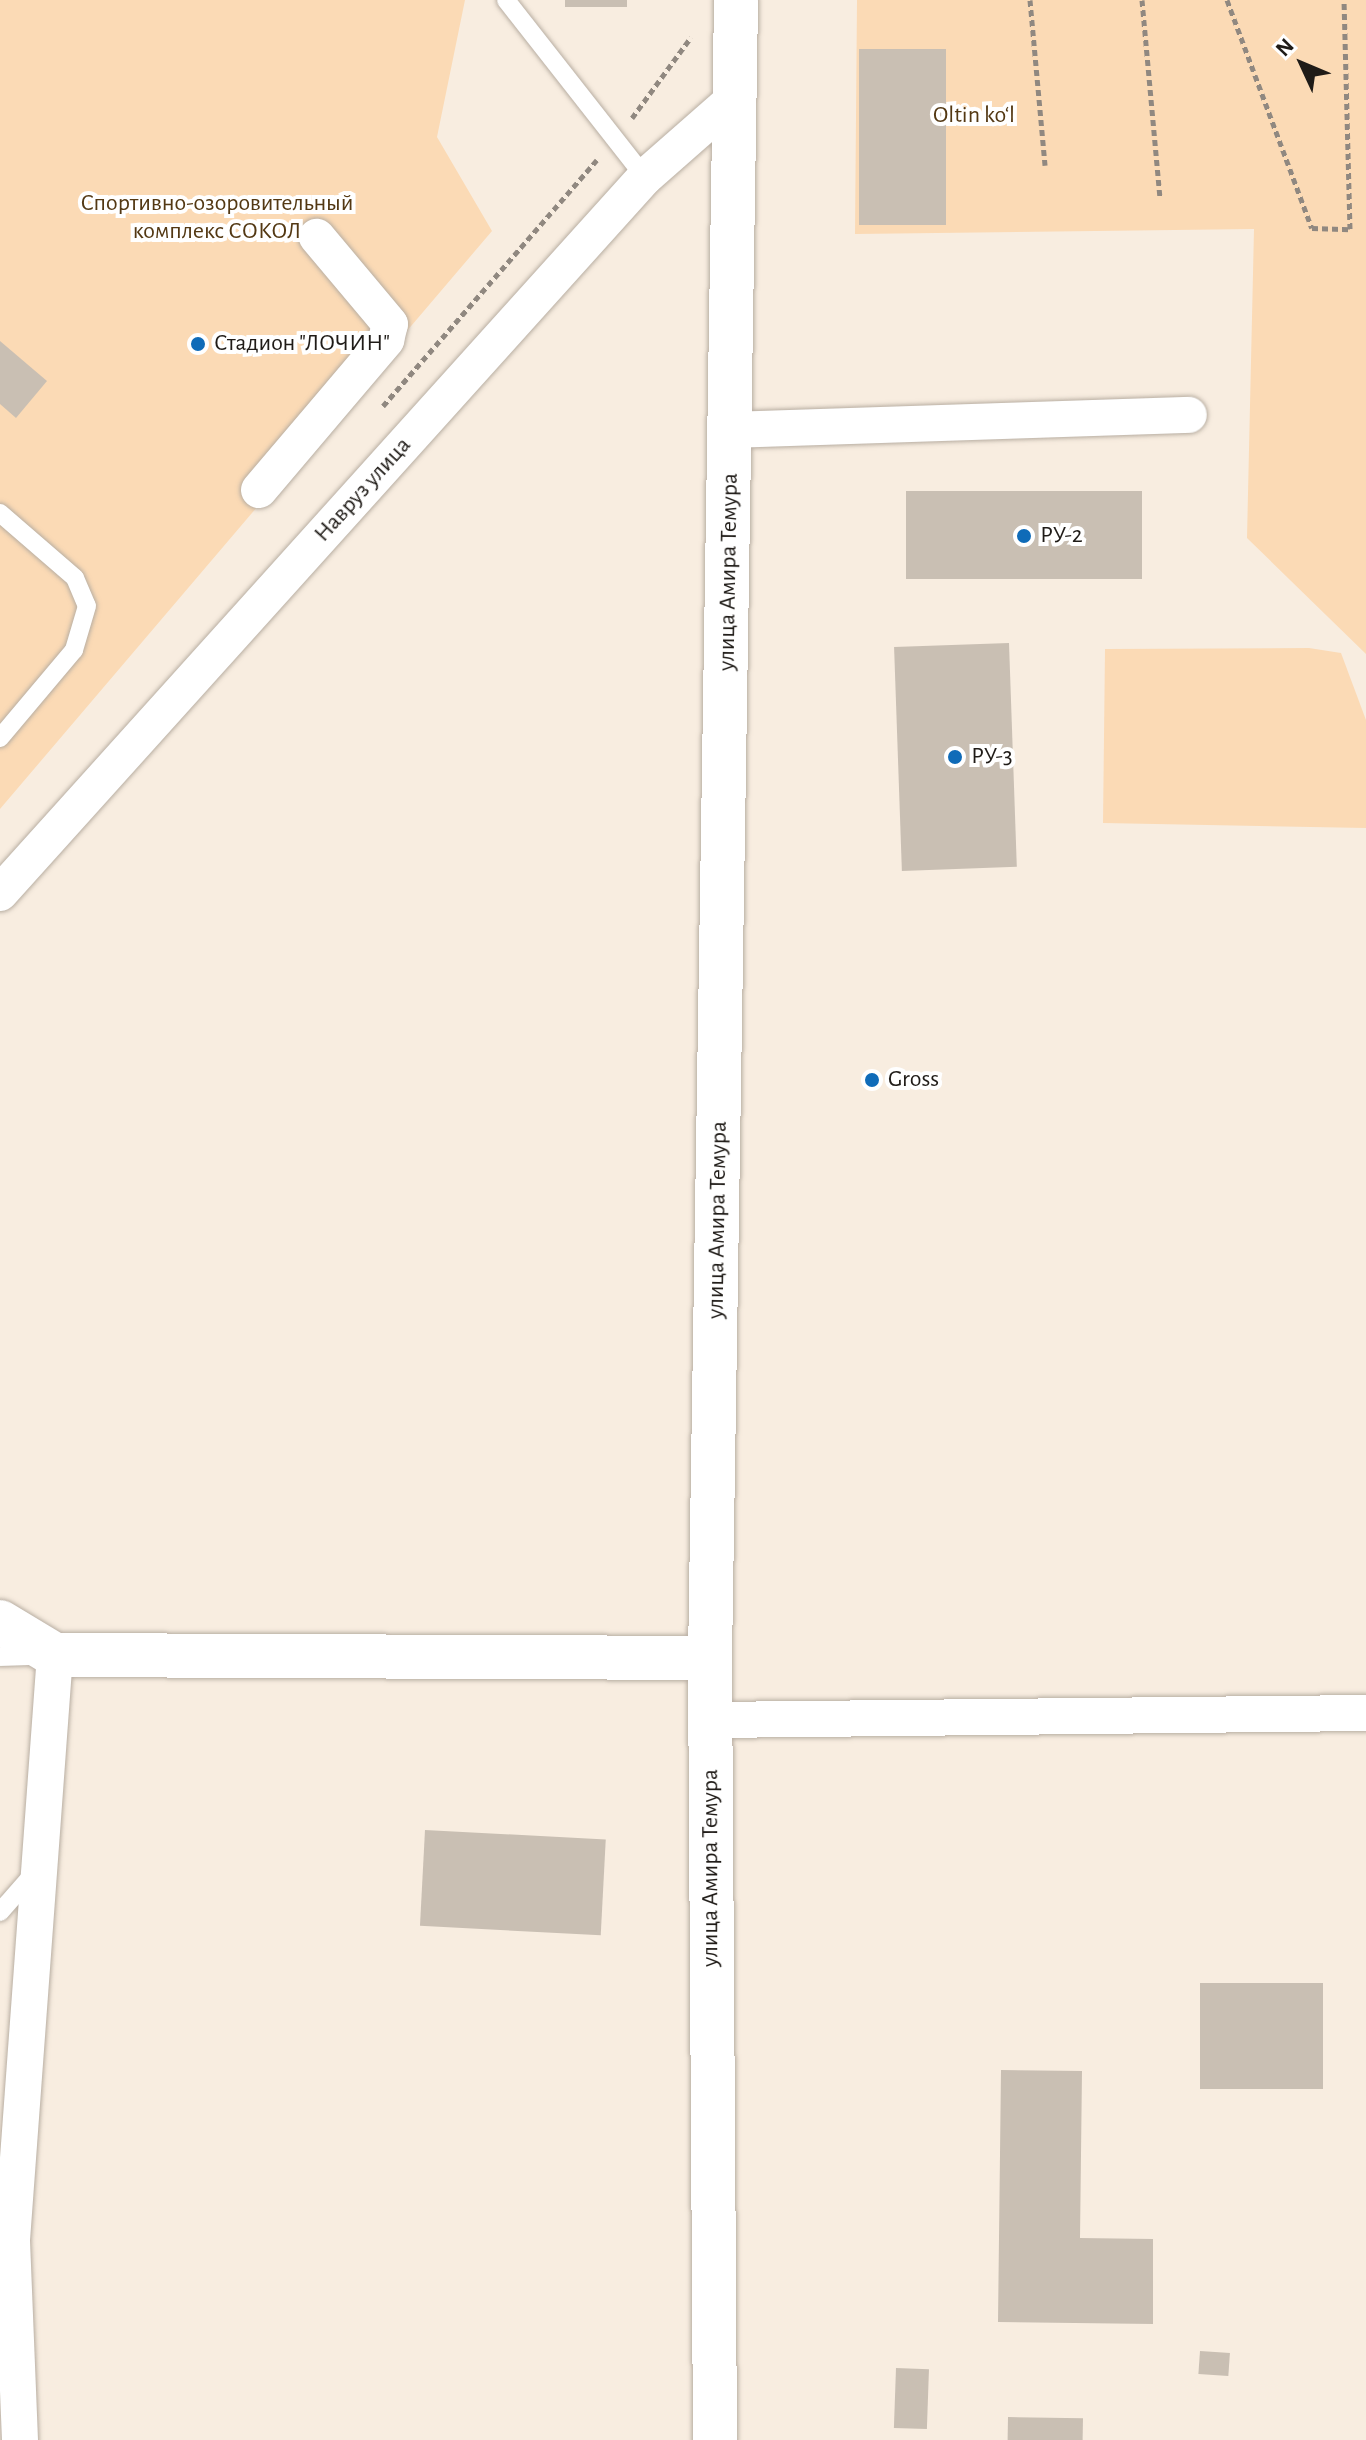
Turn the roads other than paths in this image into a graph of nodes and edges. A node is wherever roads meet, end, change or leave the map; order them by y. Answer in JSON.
{"nodes":[{"id":1,"x":506,"y":0,"type":"edge"},
{"id":2,"x":736,"y":0,"type":"edge"},
{"id":3,"x":736,"y":97,"type":"junction"},
{"id":4,"x":645,"y":177,"type":"junction"},
{"id":5,"x":317,"y":237,"type":"dead end"},
{"id":6,"x":1189,"y":415,"type":"dead end"},
{"id":7,"x":732,"y":430,"type":"junction"},
{"id":8,"x":259,"y":490,"type":"dead end"},
{"id":9,"x":0,"y":513,"type":"edge"},
{"id":10,"x":0,"y":738,"type":"edge"},
{"id":11,"x":0,"y":893,"type":"edge"},
{"id":12,"x":0,"y":1622,"type":"edge"},
{"id":13,"x":55,"y":1655,"type":"junction"},
{"id":14,"x":0,"y":1657,"type":"edge"},
{"id":15,"x":710,"y":1658,"type":"junction"},
{"id":16,"x":1366,"y":1713,"type":"edge"},
{"id":17,"x":710,"y":1720,"type":"junction"},
{"id":18,"x":41,"y":1865,"type":"junction"},
{"id":19,"x":0,"y":1912,"type":"edge"},
{"id":20,"x":6,"y":2247,"type":"edge"},
{"id":21,"x":20,"y":2440,"type":"edge"},
{"id":22,"x":715,"y":2440,"type":"edge"}],
"edges":[{"from":1,"to":4,"type":"lane"},
{"from":2,"to":3,"type":"main road","name":"улица Амира Темура"},
{"from":3,"to":4,"type":"street","name":"Навруз улица"},
{"from":3,"to":7,"type":"main road","name":"улица Амира Темура"},
{"from":4,"to":11,"type":"street","name":"Навруз улица"},
{"from":5,"to":8,"type":"street"},
{"from":6,"to":7,"type":"street"},
{"from":7,"to":15,"type":"main road","name":"улица Амира Темура"},
{"from":9,"to":10,"type":"lane"},
{"from":12,"to":13,"type":"main road"},
{"from":13,"to":14,"type":"lane"},
{"from":13,"to":15,"type":"main road"},
{"from":13,"to":18,"type":"street"},
{"from":15,"to":17,"type":"main road","name":"улица Амира Темура"},
{"from":16,"to":17,"type":"street"},
{"from":17,"to":22,"type":"main road","name":"улица Амира Темура"},
{"from":18,"to":19,"type":"lane"},
{"from":18,"to":20,"type":"street"},
{"from":20,"to":21,"type":"street"}]}
